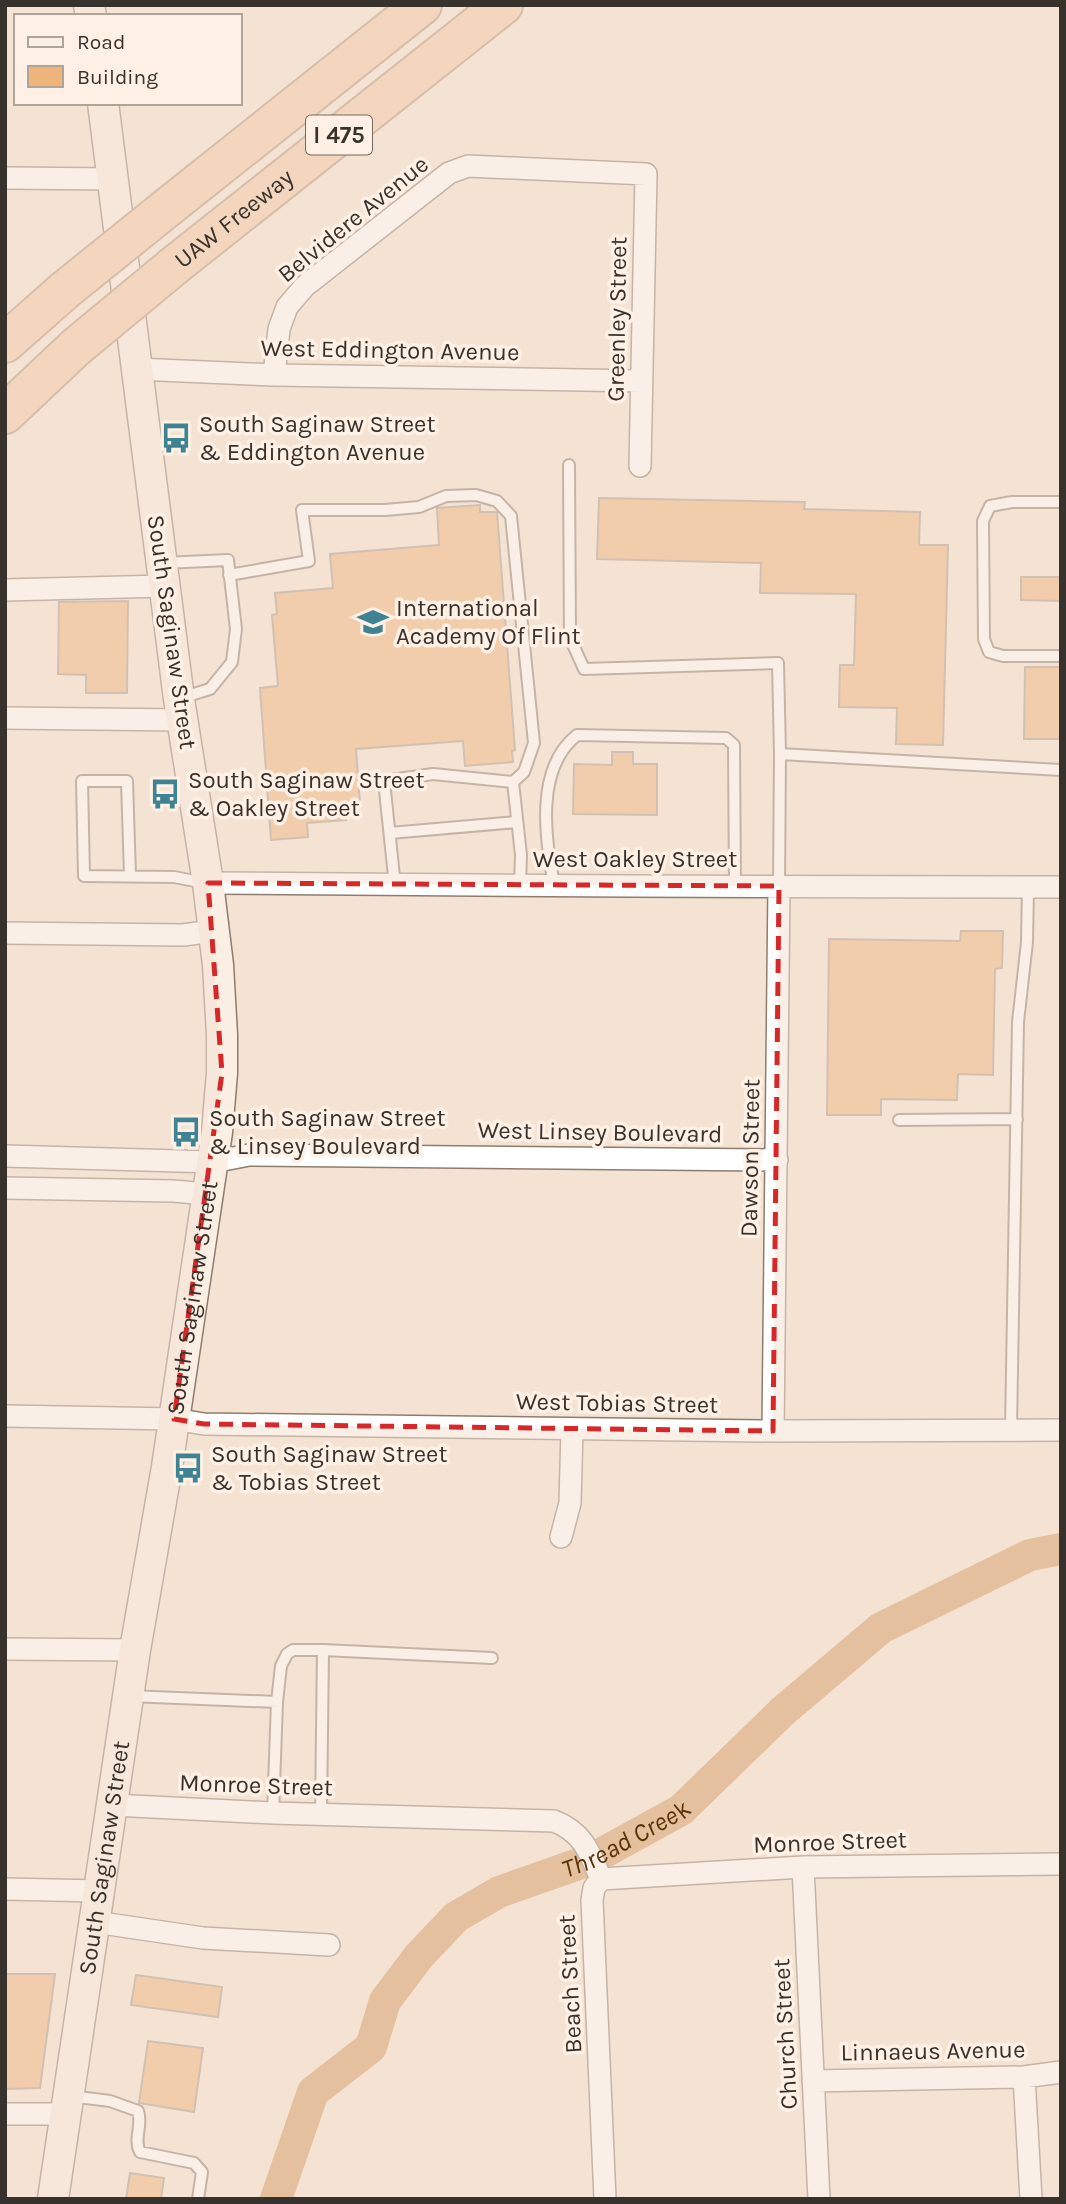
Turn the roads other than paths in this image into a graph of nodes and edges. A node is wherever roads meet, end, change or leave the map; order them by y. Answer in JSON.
{"nodes":[{"id":1,"x":422,"y":5,"type":"edge"},
{"id":2,"x":503,"y":5,"type":"edge"},
{"id":3,"x":103,"y":105,"type":"edge"},
{"id":4,"x":646,"y":174,"type":"joint"},
{"id":5,"x":5,"y":178,"type":"edge"},
{"id":6,"x":113,"y":179,"type":"junction"},
{"id":7,"x":5,"y":343,"type":"edge"},
{"id":8,"x":137,"y":369,"type":"junction"},
{"id":9,"x":274,"y":375,"type":"junction"},
{"id":10,"x":642,"y":381,"type":"junction"},
{"id":11,"x":5,"y":414,"type":"edge"},
{"id":12,"x":569,"y":465,"type":"dead end"},
{"id":13,"x":639,"y":466,"type":"dead end"},
{"id":14,"x":1061,"y":502,"type":"edge"},
{"id":15,"x":163,"y":574,"type":"junction"},
{"id":16,"x":229,"y":575,"type":"junction"},
{"id":17,"x":5,"y":590,"type":"edge"},
{"id":18,"x":1061,"y":656,"type":"edge"},
{"id":19,"x":180,"y":709,"type":"junction"},
{"id":20,"x":5,"y":718,"type":"edge"},
{"id":21,"x":780,"y":754,"type":"junction"},
{"id":22,"x":1061,"y":770,"type":"edge"},
{"id":23,"x":513,"y":782,"type":"junction"},
{"id":24,"x":517,"y":822,"type":"junction"},
{"id":25,"x":391,"y":836,"type":"junction"},
{"id":26,"x":130,"y":876,"type":"junction"},
{"id":27,"x":208,"y":883,"type":"junction"},
{"id":28,"x":554,"y":884,"type":"junction"},
{"id":29,"x":520,"y":885,"type":"junction"},
{"id":30,"x":395,"y":886,"type":"junction"},
{"id":31,"x":735,"y":886,"type":"junction"},
{"id":32,"x":779,"y":887,"type":"junction"},
{"id":33,"x":1028,"y":887,"type":"junction"},
{"id":34,"x":1061,"y":887,"type":"edge"},
{"id":35,"x":213,"y":931,"type":"junction"},
{"id":36,"x":5,"y":933,"type":"edge"},
{"id":37,"x":1017,"y":1119,"type":"junction"},
{"id":38,"x":899,"y":1120,"type":"dead end"},
{"id":39,"x":5,"y":1156,"type":"edge"},
{"id":40,"x":776,"y":1160,"type":"junction"},
{"id":41,"x":213,"y":1162,"type":"junction"},
{"id":42,"x":5,"y":1188,"type":"edge"},
{"id":43,"x":208,"y":1194,"type":"junction"},
{"id":44,"x":5,"y":1416,"type":"edge"},
{"id":45,"x":174,"y":1419,"type":"junction"},
{"id":46,"x":572,"y":1429,"type":"junction"},
{"id":47,"x":1011,"y":1429,"type":"junction"},
{"id":48,"x":1061,"y":1430,"type":"edge"},
{"id":49,"x":773,"y":1431,"type":"junction"},
{"id":50,"x":561,"y":1537,"type":"dead end"},
{"id":51,"x":5,"y":1649,"type":"edge"},
{"id":52,"x":135,"y":1650,"type":"junction"},
{"id":53,"x":323,"y":1650,"type":"junction"},
{"id":54,"x":492,"y":1658,"type":"dead end"},
{"id":55,"x":129,"y":1696,"type":"junction"},
{"id":56,"x":277,"y":1702,"type":"junction"},
{"id":57,"x":113,"y":1805,"type":"junction"},
{"id":58,"x":273,"y":1813,"type":"junction"},
{"id":59,"x":321,"y":1813,"type":"junction"},
{"id":60,"x":1061,"y":1864,"type":"edge"},
{"id":61,"x":803,"y":1867,"type":"junction"},
{"id":62,"x":601,"y":1879,"type":"junction"},
{"id":63,"x":5,"y":1889,"type":"edge"},
{"id":64,"x":99,"y":1891,"type":"junction"},
{"id":65,"x":95,"y":1922,"type":"junction"},
{"id":66,"x":329,"y":1945,"type":"dead end"},
{"id":67,"x":1057,"y":2072,"type":"edge"},
{"id":68,"x":1024,"y":2077,"type":"junction"},
{"id":69,"x":813,"y":2081,"type":"junction"},
{"id":70,"x":68,"y":2105,"type":"junction"},
{"id":71,"x":5,"y":2114,"type":"edge"},
{"id":72,"x":53,"y":2199,"type":"edge"},
{"id":73,"x":198,"y":2199,"type":"edge"},
{"id":74,"x":606,"y":2199,"type":"edge"},
{"id":75,"x":819,"y":2199,"type":"edge"},
{"id":76,"x":1031,"y":2199,"type":"edge"}],
"edges":[{"from":1,"to":7,"type":"highway","name":"UAW Freeway","number":"I 475","bridge":true},
{"from":2,"to":11,"type":"highway","name":"UAW Freeway","number":"I 475","bridge":true},
{"from":3,"to":6,"type":"main road","name":"South Saginaw Street"},
{"from":4,"to":9,"type":"street","name":"Belvidere Avenue"},
{"from":4,"to":10,"type":"street","name":"Greenley Street"},
{"from":5,"to":6,"type":"street"},
{"from":6,"to":8,"type":"main road","name":"South Saginaw Street"},
{"from":8,"to":9,"type":"street","name":"West Eddington Avenue"},
{"from":8,"to":15,"type":"main road","name":"South Saginaw Street"},
{"from":9,"to":10,"type":"street","name":"West Eddington Avenue"},
{"from":10,"to":13,"type":"street","name":"Greenley Street"},
{"from":12,"to":21,"type":"lane"},
{"from":14,"to":18,"type":"lane"},
{"from":15,"to":16,"type":"lane"},
{"from":15,"to":17,"type":"street"},
{"from":15,"to":19,"type":"main road","name":"South Saginaw Street"},
{"from":16,"to":19,"type":"lane"},
{"from":16,"to":23,"type":"lane"},
{"from":19,"to":20,"type":"street"},
{"from":19,"to":27,"type":"main road","name":"South Saginaw Street"},
{"from":21,"to":22,"type":"lane"},
{"from":21,"to":32,"type":"lane"},
{"from":23,"to":24,"type":"lane"},
{"from":23,"to":25,"type":"lane"},
{"from":24,"to":25,"type":"lane"},
{"from":24,"to":29,"type":"lane"},
{"from":25,"to":30,"type":"lane"},
{"from":26,"to":26,"type":"lane"},
{"from":26,"to":27,"type":"lane"},
{"from":27,"to":30,"type":"street","name":"West Oakley Street"},
{"from":27,"to":35,"type":"main road","name":"South Saginaw Street"},
{"from":28,"to":29,"type":"street","name":"West Oakley Street"},
{"from":28,"to":31,"type":"street","name":"West Oakley Street"},
{"from":28,"to":31,"type":"lane"},
{"from":29,"to":30,"type":"street","name":"West Oakley Street"},
{"from":31,"to":32,"type":"street","name":"West Oakley Street"},
{"from":32,"to":33,"type":"street","name":"West Oakley Street"},
{"from":32,"to":40,"type":"street","name":"Dawson Street"},
{"from":33,"to":34,"type":"street","name":"West Oakley Street"},
{"from":33,"to":37,"type":"lane"},
{"from":35,"to":36,"type":"street"},
{"from":35,"to":41,"type":"main road","name":"South Saginaw Street"},
{"from":37,"to":38,"type":"lane"},
{"from":37,"to":47,"type":"lane"},
{"from":39,"to":41,"type":"street","name":"West Linsey Boulevard"},
{"from":40,"to":41,"type":"street","name":"West Linsey Boulevard"},
{"from":40,"to":49,"type":"street","name":"Dawson Street"},
{"from":41,"to":43,"type":"main road","name":"South Saginaw Street"},
{"from":42,"to":43,"type":"street"},
{"from":43,"to":45,"type":"main road","name":"South Saginaw Street"},
{"from":44,"to":45,"type":"street","name":"West Tobias Street"},
{"from":45,"to":46,"type":"street","name":"West Tobias Street"},
{"from":45,"to":52,"type":"main road","name":"South Saginaw Street"},
{"from":46,"to":49,"type":"street","name":"West Tobias Street"},
{"from":46,"to":50,"type":"street"},
{"from":47,"to":48,"type":"street","name":"West Tobias Street"},
{"from":47,"to":49,"type":"street","name":"West Tobias Street"},
{"from":51,"to":52,"type":"street"},
{"from":52,"to":55,"type":"main road","name":"South Saginaw Street"},
{"from":53,"to":54,"type":"lane"},
{"from":53,"to":56,"type":"lane"},
{"from":53,"to":59,"type":"lane"},
{"from":55,"to":56,"type":"lane"},
{"from":55,"to":57,"type":"main road","name":"South Saginaw Street"},
{"from":56,"to":58,"type":"lane"},
{"from":57,"to":58,"type":"street","name":"Monroe Street"},
{"from":57,"to":64,"type":"main road","name":"South Saginaw Street"},
{"from":58,"to":59,"type":"street","name":"Monroe Street"},
{"from":59,"to":62,"type":"street","name":"Monroe Street"},
{"from":60,"to":61,"type":"street","name":"Monroe Street"},
{"from":61,"to":62,"type":"street","name":"Monroe Street"},
{"from":61,"to":69,"type":"street","name":"Church Street"},
{"from":62,"to":74,"type":"street","name":"Beach Street"},
{"from":63,"to":64,"type":"street"},
{"from":64,"to":65,"type":"main road","name":"South Saginaw Street"},
{"from":65,"to":66,"type":"street"},
{"from":65,"to":70,"type":"main road","name":"South Saginaw Street"},
{"from":67,"to":68,"type":"street","name":"Linnaeus Avenue"},
{"from":68,"to":69,"type":"street","name":"Linnaeus Avenue"},
{"from":68,"to":76,"type":"street"},
{"from":69,"to":75,"type":"street","name":"Church Street"},
{"from":70,"to":71,"type":"street"},
{"from":70,"to":72,"type":"main road","name":"South Saginaw Street"},
{"from":70,"to":73,"type":"lane"}]}
